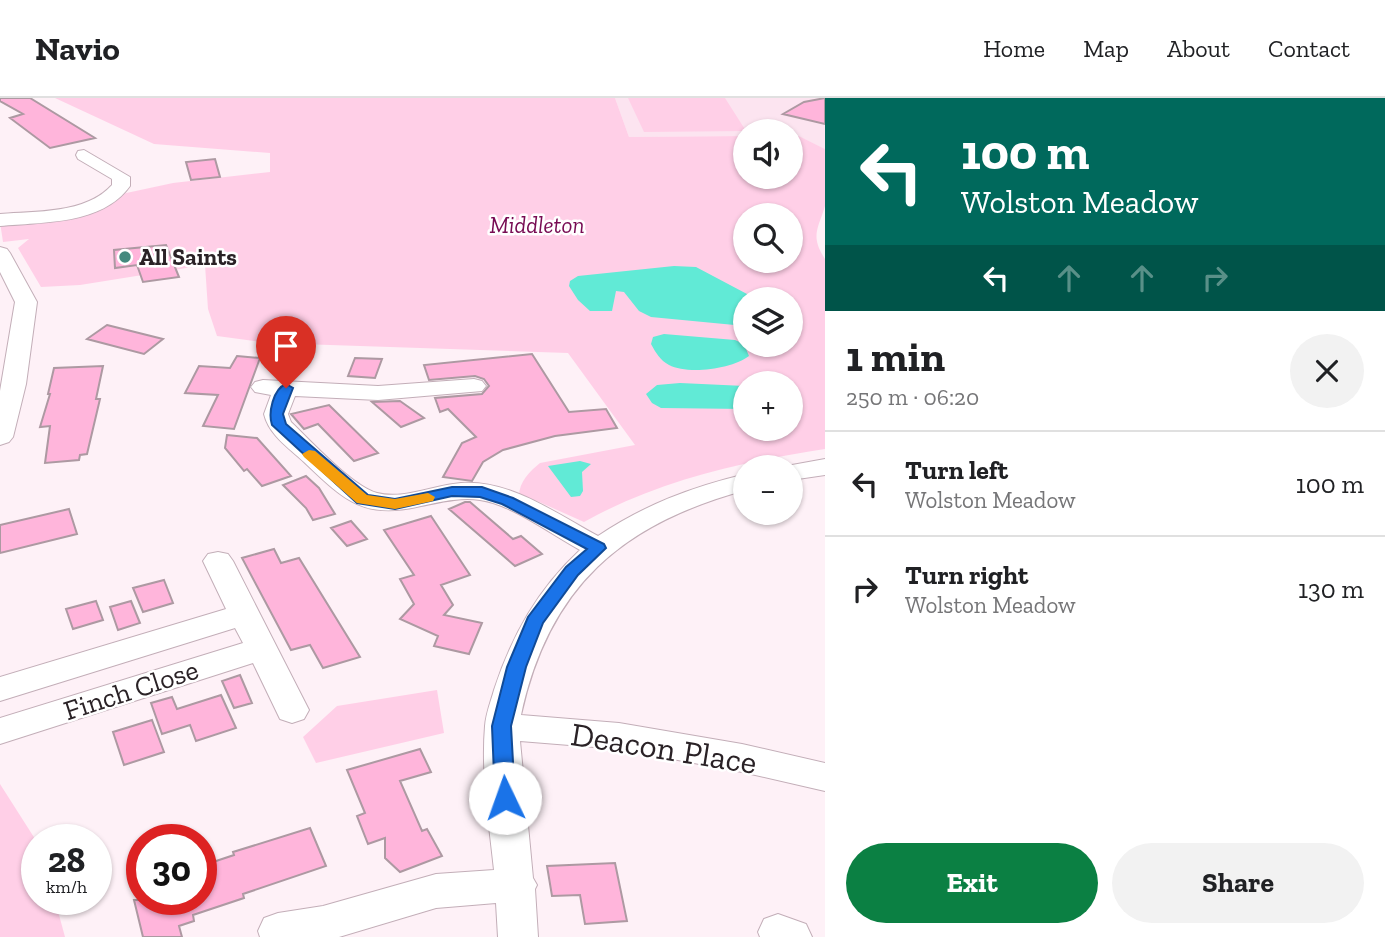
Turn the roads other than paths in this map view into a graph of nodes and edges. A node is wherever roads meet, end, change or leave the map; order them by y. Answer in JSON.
{"nodes":[{"id":1,"x":84,"y":155,"type":"dead end"},
{"id":2,"x":0,"y":220,"type":"edge"},
{"id":3,"x":0,"y":253,"type":"edge"},
{"id":4,"x":9,"y":356,"type":"edge"},
{"id":5,"x":474,"y":386,"type":"dead end"},
{"id":6,"x":0,"y":437,"type":"edge"},
{"id":7,"x":825,"y":467,"type":"edge"},
{"id":8,"x":803,"y":470,"type":"edge"},
{"id":9,"x":733,"y":485,"type":"edge"},
{"id":10,"x":598,"y":548,"type":"junction"},
{"id":11,"x":218,"y":561,"type":"dead end"},
{"id":12,"x":244,"y":614,"type":"junction"},
{"id":13,"x":261,"y":649,"type":"junction"},
{"id":14,"x":0,"y":689,"type":"edge"},
{"id":15,"x":292,"y":710,"type":"dead end"},
{"id":16,"x":502,"y":726,"type":"junction"},
{"id":17,"x":0,"y":731,"type":"edge"},
{"id":18,"x":825,"y":777,"type":"edge"},
{"id":19,"x":517,"y":885,"type":"junction"},
{"id":20,"x":278,"y":931,"type":"dead end"},
{"id":21,"x":324,"y":931,"type":"edge"},
{"id":22,"x":517,"y":937,"type":"edge"}],
"edges":[{"from":1,"to":2,"type":"street"},
{"from":3,"to":4,"type":"street"},
{"from":4,"to":6,"type":"street"},
{"from":5,"to":10,"type":"street"},
{"from":7,"to":8,"type":"street"},
{"from":9,"to":10,"type":"street"},
{"from":10,"to":16,"type":"street"},
{"from":11,"to":12,"type":"street"},
{"from":12,"to":13,"type":"street"},
{"from":12,"to":14,"type":"street","name":"Finch Close"},
{"from":13,"to":15,"type":"street"},
{"from":13,"to":17,"type":"street","name":"Finch Close"},
{"from":16,"to":18,"type":"street","name":"Deacon Place"},
{"from":16,"to":19,"type":"street"},
{"from":19,"to":21,"type":"street"},
{"from":19,"to":22,"type":"street"},
{"from":20,"to":21,"type":"street"}]}
